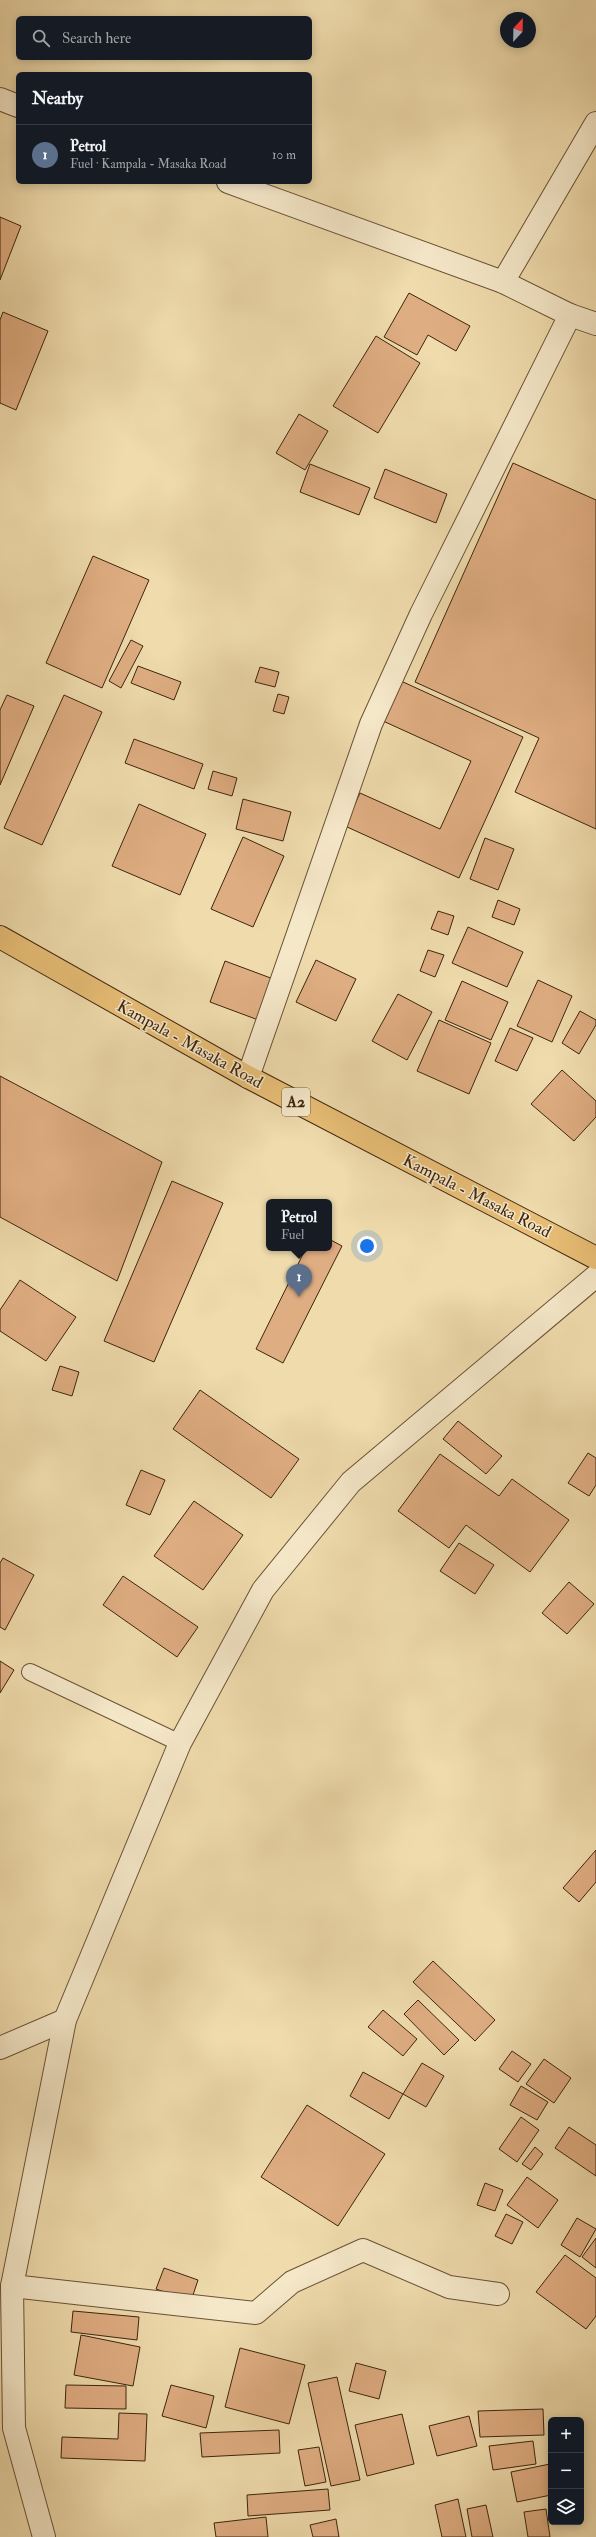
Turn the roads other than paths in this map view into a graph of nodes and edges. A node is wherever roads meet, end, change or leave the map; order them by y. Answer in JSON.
{"nodes":[{"id":1,"x":0,"y":99,"type":"edge"},
{"id":2,"x":16,"y":105,"type":"edge"},
{"id":3,"x":596,"y":123,"type":"edge"},
{"id":4,"x":234,"y":184,"type":"edge"},
{"id":5,"x":503,"y":282,"type":"junction"},
{"id":6,"x":570,"y":315,"type":"junction"},
{"id":7,"x":596,"y":324,"type":"edge"},
{"id":8,"x":0,"y":937,"type":"edge"},
{"id":9,"x":248,"y":1077,"type":"junction"},
{"id":10,"x":596,"y":1258,"type":"edge"},
{"id":11,"x":596,"y":1276,"type":"edge"},
{"id":12,"x":30,"y":1672,"type":"dead end"},
{"id":13,"x":180,"y":1743,"type":"junction"},
{"id":14,"x":65,"y":2020,"type":"junction"},
{"id":15,"x":0,"y":2048,"type":"edge"},
{"id":16,"x":12,"y":2286,"type":"junction"},
{"id":17,"x":498,"y":2294,"type":"dead end"},
{"id":18,"x":44,"y":2537,"type":"edge"}],
"edges":[{"from":1,"to":2,"type":"street"},
{"from":3,"to":5,"type":"street"},
{"from":4,"to":5,"type":"street"},
{"from":5,"to":6,"type":"street"},
{"from":6,"to":7,"type":"street"},
{"from":6,"to":9,"type":"street"},
{"from":8,"to":9,"type":"main road","name":"Kampala - Masaka Road","number":"A2"},
{"from":9,"to":10,"type":"main road","name":"Kampala - Masaka Road","number":"A2"},
{"from":11,"to":13,"type":"street"},
{"from":12,"to":13,"type":"lane"},
{"from":13,"to":14,"type":"street"},
{"from":14,"to":15,"type":"street"},
{"from":14,"to":16,"type":"street"},
{"from":16,"to":17,"type":"street"},
{"from":16,"to":18,"type":"street"}]}
